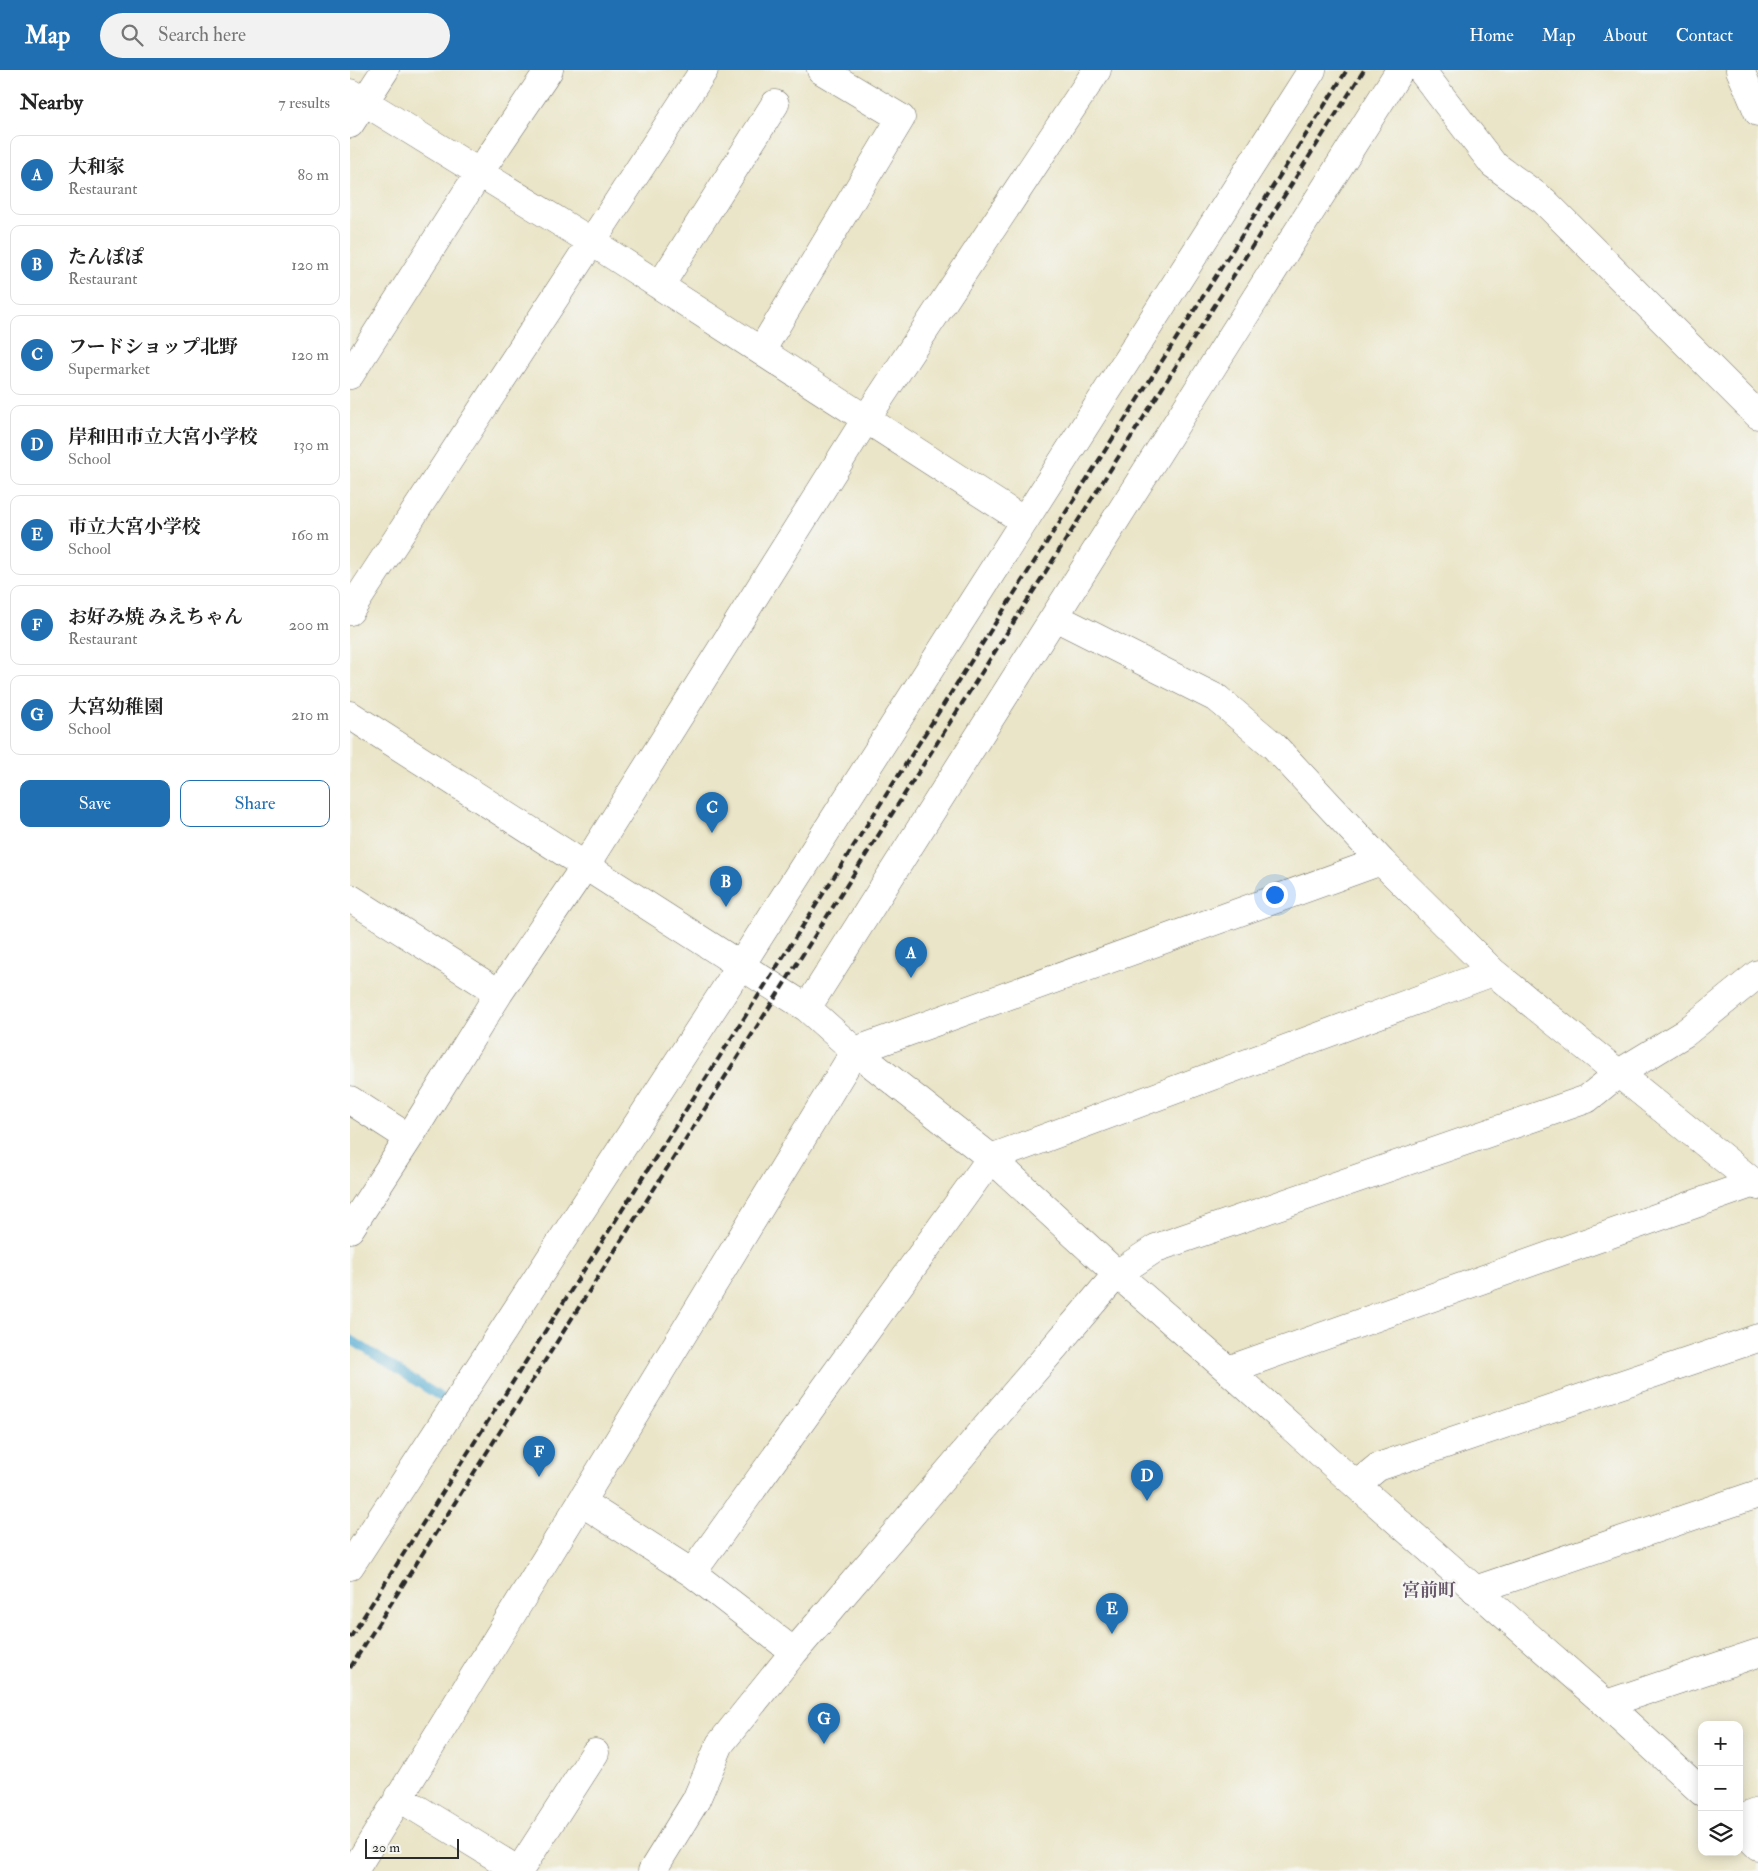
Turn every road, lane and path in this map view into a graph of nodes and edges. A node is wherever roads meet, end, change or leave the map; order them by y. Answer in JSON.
{"nodes":[{"id":1,"x":385,"y":70,"type":"edge"},
{"id":2,"x":549,"y":70,"type":"edge"},
{"id":3,"x":704,"y":70,"type":"edge"},
{"id":4,"x":821,"y":70,"type":"edge"},
{"id":5,"x":1097,"y":70,"type":"edge"},
{"id":6,"x":1312,"y":70,"type":"edge"},
{"id":7,"x":1400,"y":70,"type":"edge"},
{"id":8,"x":1421,"y":70,"type":"edge"},
{"id":9,"x":1740,"y":70,"type":"edge"},
{"id":10,"x":775,"y":104,"type":"dead end"},
{"id":11,"x":355,"y":107,"type":"edge"},
{"id":12,"x":1758,"y":112,"type":"edge"},
{"id":13,"x":480,"y":173,"type":"junction"},
{"id":14,"x":592,"y":242,"type":"junction"},
{"id":15,"x":660,"y":286,"type":"junction"},
{"id":16,"x":761,"y":351,"type":"junction"},
{"id":17,"x":350,"y":375,"type":"edge"},
{"id":18,"x":1758,"y":415,"type":"edge"},
{"id":19,"x":866,"y":419,"type":"junction"},
{"id":20,"x":1024,"y":522,"type":"junction"},
{"id":21,"x":350,"y":611,"type":"edge"},
{"id":22,"x":1055,"y":617,"type":"junction"},
{"id":23,"x":350,"y":715,"type":"edge"},
{"id":24,"x":1381,"y":860,"type":"junction"},
{"id":25,"x":585,"y":866,"type":"junction"},
{"id":26,"x":350,"y":898,"type":"edge"},
{"id":27,"x":741,"y":965,"type":"junction"},
{"id":28,"x":1493,"y":972,"type":"junction"},
{"id":29,"x":1758,"y":974,"type":"edge"},
{"id":30,"x":499,"y":993,"type":"junction"},
{"id":31,"x":806,"y":1008,"type":"junction"},
{"id":32,"x":855,"y":1051,"type":"junction"},
{"id":33,"x":1619,"y":1073,"type":"junction"},
{"id":34,"x":350,"y":1100,"type":"edge"},
{"id":35,"x":410,"y":1138,"type":"junction"},
{"id":36,"x":991,"y":1158,"type":"junction"},
{"id":37,"x":1756,"y":1184,"type":"edge"},
{"id":38,"x":350,"y":1229,"type":"edge"},
{"id":39,"x":1117,"y":1274,"type":"junction"},
{"id":40,"x":1758,"y":1338,"type":"edge"},
{"id":41,"x":1228,"y":1370,"type":"junction"},
{"id":42,"x":1356,"y":1485,"type":"junction"},
{"id":43,"x":1758,"y":1494,"type":"edge"},
{"id":44,"x":581,"y":1502,"type":"junction"},
{"id":45,"x":350,"y":1566,"type":"edge"},
{"id":46,"x":692,"y":1573,"type":"junction"},
{"id":47,"x":1475,"y":1590,"type":"junction"},
{"id":48,"x":794,"y":1652,"type":"junction"},
{"id":49,"x":1758,"y":1653,"type":"edge"},
{"id":50,"x":1606,"y":1704,"type":"junction"},
{"id":51,"x":596,"y":1753,"type":"dead end"},
{"id":52,"x":1698,"y":1788,"type":"edge"},
{"id":53,"x":398,"y":1797,"type":"junction"},
{"id":54,"x":1758,"y":1812,"type":"edge"},
{"id":55,"x":1743,"y":1818,"type":"edge"},
{"id":56,"x":1743,"y":1831,"type":"edge"},
{"id":57,"x":1758,"y":1846,"type":"edge"},
{"id":58,"x":354,"y":1871,"type":"edge"},
{"id":59,"x":519,"y":1871,"type":"edge"},
{"id":60,"x":652,"y":1871,"type":"edge"}],
"edges":[{"from":1,"to":11,"type":"street"},
{"from":2,"to":13,"type":"street"},
{"from":3,"to":14,"type":"street"},
{"from":4,"to":16,"type":"street"},
{"from":5,"to":19,"type":"street"},
{"from":6,"to":20,"type":"street"},
{"from":7,"to":22,"type":"street"},
{"from":8,"to":18,"type":"street"},
{"from":9,"to":12,"type":"street"},
{"from":10,"to":15,"type":"street"},
{"from":11,"to":13,"type":"street"},
{"from":13,"to":14,"type":"street"},
{"from":13,"to":17,"type":"street"},
{"from":14,"to":15,"type":"street"},
{"from":14,"to":21,"type":"street"},
{"from":15,"to":16,"type":"street"},
{"from":16,"to":19,"type":"street"},
{"from":19,"to":20,"type":"street"},
{"from":19,"to":25,"type":"street"},
{"from":20,"to":27,"type":"street"},
{"from":22,"to":24,"type":"street"},
{"from":22,"to":31,"type":"street"},
{"from":23,"to":25,"type":"street"},
{"from":24,"to":28,"type":"street"},
{"from":24,"to":32,"type":"street"},
{"from":25,"to":27,"type":"street"},
{"from":25,"to":30,"type":"street"},
{"from":26,"to":30,"type":"street"},
{"from":27,"to":31,"type":"street"},
{"from":27,"to":45,"type":"street"},
{"from":28,"to":33,"type":"street"},
{"from":28,"to":36,"type":"street"},
{"from":29,"to":33,"type":"street"},
{"from":30,"to":35,"type":"street"},
{"from":31,"to":32,"type":"street"},
{"from":32,"to":36,"type":"street"},
{"from":32,"to":44,"type":"street"},
{"from":33,"to":37,"type":"street"},
{"from":33,"to":39,"type":"street"},
{"from":34,"to":35,"type":"street"},
{"from":35,"to":38,"type":"street"},
{"from":36,"to":39,"type":"street"},
{"from":36,"to":46,"type":"street"},
{"from":37,"to":41,"type":"street"},
{"from":39,"to":41,"type":"street"},
{"from":39,"to":48,"type":"street"},
{"from":40,"to":42,"type":"street"},
{"from":41,"to":42,"type":"street"},
{"from":42,"to":47,"type":"street"},
{"from":43,"to":47,"type":"street"},
{"from":44,"to":46,"type":"street"},
{"from":44,"to":53,"type":"street"},
{"from":46,"to":48,"type":"street"},
{"from":47,"to":50,"type":"street"},
{"from":48,"to":60,"type":"street"},
{"from":49,"to":50,"type":"street"},
{"from":50,"to":52,"type":"street"},
{"from":51,"to":59,"type":"street"},
{"from":53,"to":58,"type":"street"},
{"from":53,"to":59,"type":"street"},
{"from":54,"to":55,"type":"street"},
{"from":56,"to":57,"type":"street"}]}
